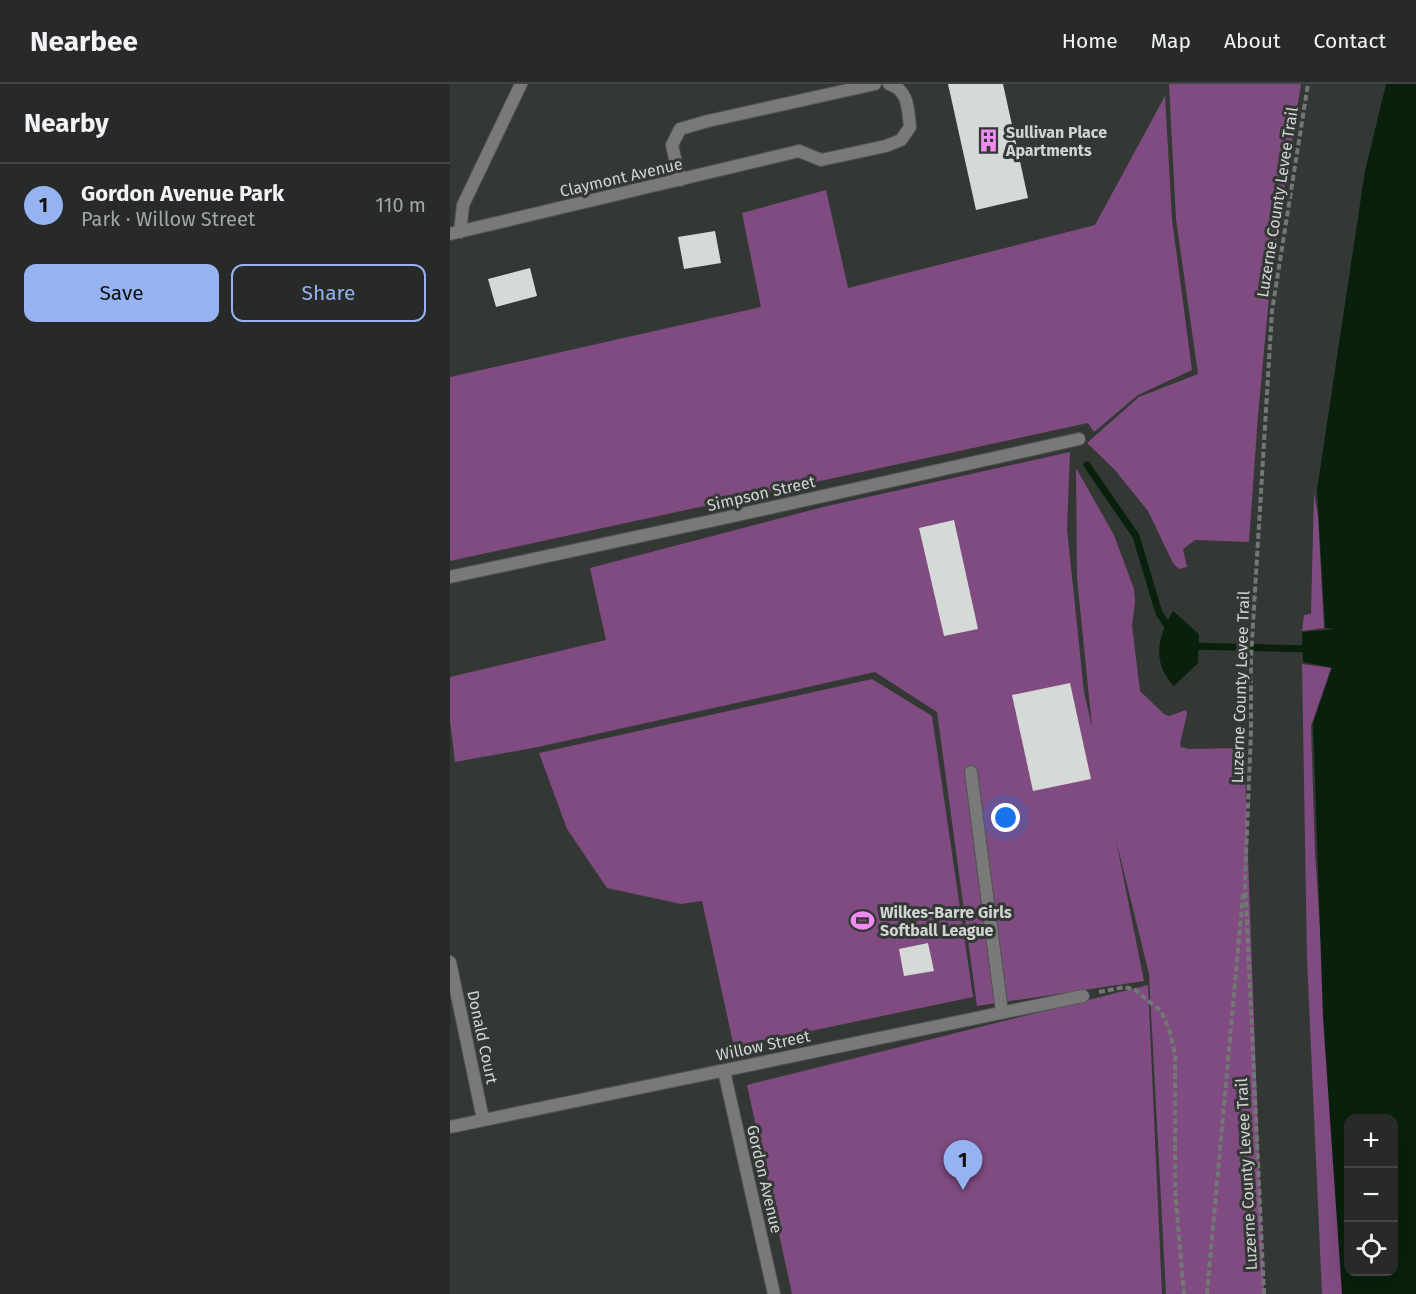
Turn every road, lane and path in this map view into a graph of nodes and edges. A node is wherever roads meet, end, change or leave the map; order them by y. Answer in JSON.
{"nodes":[{"id":1,"x":521,"y":84,"type":"edge"},
{"id":2,"x":875,"y":84,"type":"edge"},
{"id":3,"x":889,"y":84,"type":"edge"},
{"id":4,"x":1308,"y":84,"type":"edge"},
{"id":5,"x":680,"y":180,"type":"junction"},
{"id":6,"x":455,"y":233,"type":"edge"},
{"id":7,"x":1079,"y":439,"type":"dead end"},
{"id":8,"x":450,"y":577,"type":"edge"},
{"id":9,"x":971,"y":772,"type":"dead end"},
{"id":10,"x":1245,"y":880,"type":"junction"},
{"id":11,"x":450,"y":962,"type":"edge"},
{"id":12,"x":1083,"y":996,"type":"joint"},
{"id":13,"x":1002,"y":1012,"type":"junction"},
{"id":14,"x":724,"y":1071,"type":"junction"},
{"id":15,"x":483,"y":1119,"type":"junction"},
{"id":16,"x":450,"y":1127,"type":"edge"},
{"id":17,"x":774,"y":1294,"type":"edge"},
{"id":18,"x":1184,"y":1294,"type":"edge"},
{"id":19,"x":1207,"y":1294,"type":"edge"},
{"id":20,"x":1264,"y":1294,"type":"edge"}],
"edges":[{"from":1,"to":6,"type":"street"},
{"from":2,"to":5,"type":"street"},
{"from":3,"to":5,"type":"street","name":"Claymont Avenue"},
{"from":4,"to":10,"type":"path","name":"Luzerne County Levee Trail"},
{"from":5,"to":6,"type":"street","name":"Claymont Avenue"},
{"from":7,"to":8,"type":"street","name":"Simpson Street"},
{"from":9,"to":13,"type":"street"},
{"from":10,"to":19,"type":"path"},
{"from":10,"to":20,"type":"path","name":"Luzerne County Levee Trail"},
{"from":11,"to":15,"type":"street","name":"Donald Court"},
{"from":12,"to":13,"type":"street","name":"Willow Street"},
{"from":12,"to":18,"type":"path"},
{"from":13,"to":14,"type":"street","name":"Willow Street"},
{"from":14,"to":15,"type":"street","name":"Willow Street"},
{"from":14,"to":17,"type":"street","name":"Gordon Avenue"},
{"from":15,"to":16,"type":"street","name":"Willow Street"}]}
